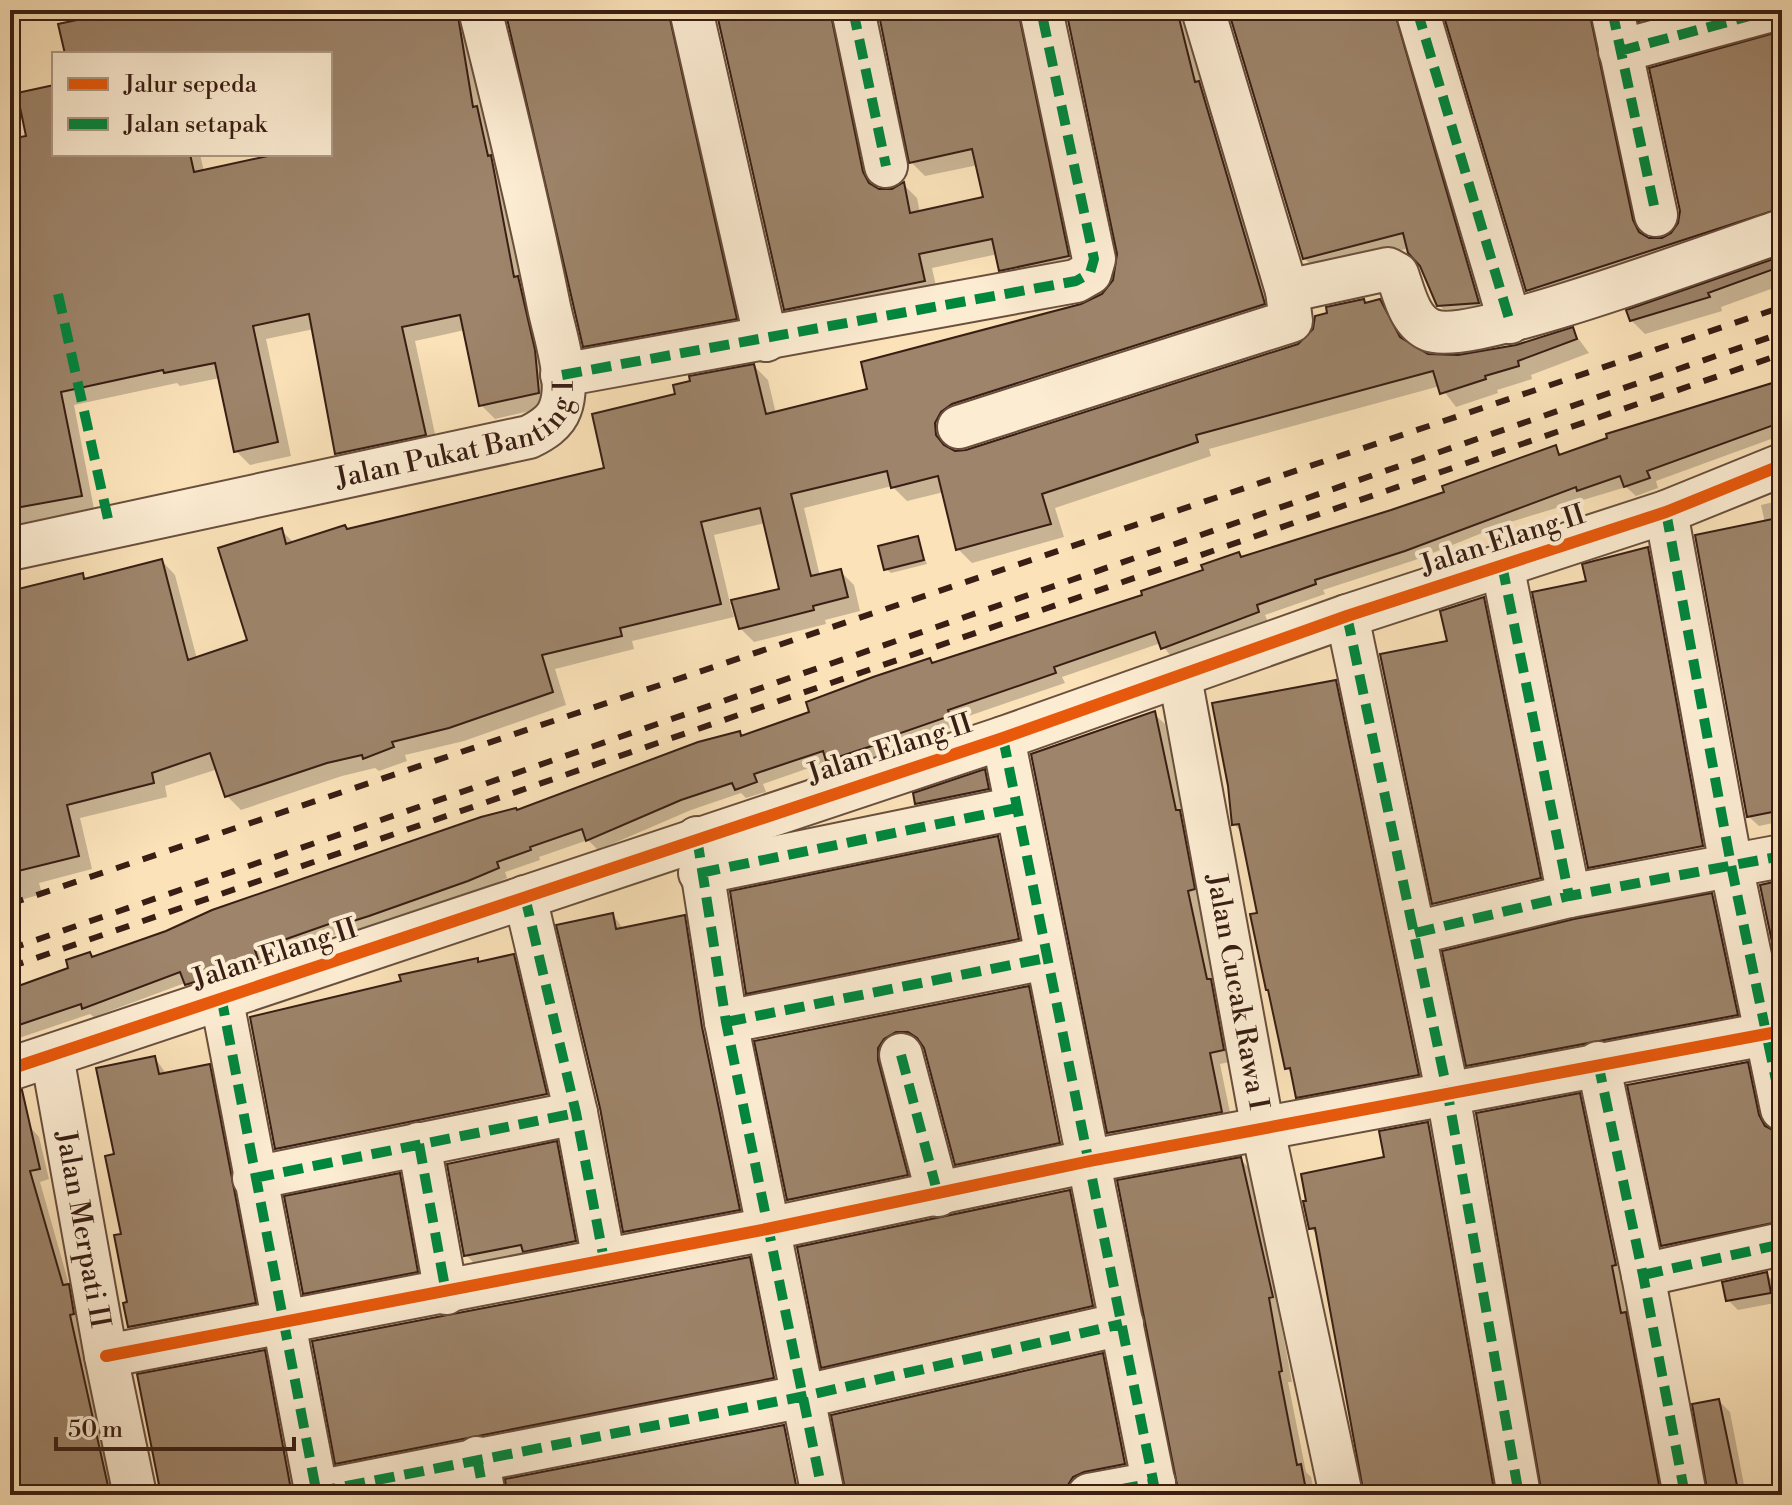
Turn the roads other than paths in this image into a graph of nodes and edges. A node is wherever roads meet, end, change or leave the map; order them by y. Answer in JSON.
{"nodes":[{"id":1,"x":480,"y":10,"type":"edge"},
{"id":2,"x":691,"y":10,"type":"edge"},
{"id":3,"x":853,"y":10,"type":"edge"},
{"id":4,"x":1041,"y":10,"type":"edge"},
{"id":5,"x":1203,"y":10,"type":"edge"},
{"id":6,"x":1417,"y":10,"type":"edge"},
{"id":7,"x":1612,"y":10,"type":"edge"},
{"id":8,"x":1772,"y":10,"type":"edge"},
{"id":9,"x":1620,"y":51,"type":"junction"},
{"id":10,"x":886,"y":166,"type":"dead end"},
{"id":11,"x":1656,"y":215,"type":"dead end"},
{"id":12,"x":1782,"y":231,"type":"edge"},
{"id":13,"x":1287,"y":291,"type":"junction"},
{"id":14,"x":1510,"y":322,"type":"junction"},
{"id":15,"x":766,"y":340,"type":"junction"},
{"id":16,"x":562,"y":375,"type":"junction"},
{"id":17,"x":959,"y":427,"type":"dead end"},
{"id":18,"x":1782,"y":465,"type":"edge"},
{"id":19,"x":1666,"y":512,"type":"junction"},
{"id":20,"x":10,"y":549,"type":"edge"},
{"id":21,"x":1502,"y":565,"type":"junction"},
{"id":22,"x":1347,"y":616,"type":"junction"},
{"id":23,"x":1180,"y":677,"type":"junction"},
{"id":24,"x":1003,"y":738,"type":"junction"},
{"id":25,"x":1016,"y":808,"type":"junction"},
{"id":26,"x":698,"y":856,"type":"junction"},
{"id":27,"x":1782,"y":856,"type":"edge"},
{"id":28,"x":1731,"y":865,"type":"junction"},
{"id":29,"x":1569,"y":896,"type":"junction"},
{"id":30,"x":525,"y":897,"type":"junction"},
{"id":31,"x":1415,"y":933,"type":"junction"},
{"id":32,"x":1046,"y":958,"type":"junction"},
{"id":33,"x":221,"y":996,"type":"junction"},
{"id":34,"x":726,"y":1022,"type":"junction"},
{"id":35,"x":1773,"y":1032,"type":"edge"},
{"id":36,"x":901,"y":1055,"type":"dead end"},
{"id":37,"x":52,"y":1056,"type":"junction"},
{"id":38,"x":1598,"y":1063,"type":"junction"},
{"id":39,"x":10,"y":1069,"type":"edge"},
{"id":40,"x":1448,"y":1095,"type":"junction"},
{"id":41,"x":1782,"y":1109,"type":"edge"},
{"id":42,"x":576,"y":1113,"type":"junction"},
{"id":43,"x":1263,"y":1130,"type":"junction"},
{"id":44,"x":419,"y":1144,"type":"junction"},
{"id":45,"x":1090,"y":1161,"type":"junction"},
{"id":46,"x":254,"y":1178,"type":"junction"},
{"id":47,"x":938,"y":1195,"type":"junction"},
{"id":48,"x":767,"y":1229,"type":"junction"},
{"id":49,"x":1782,"y":1244,"type":"edge"},
{"id":50,"x":604,"y":1260,"type":"junction"},
{"id":51,"x":1643,"y":1275,"type":"junction"},
{"id":52,"x":446,"y":1293,"type":"junction"},
{"id":53,"x":284,"y":1319,"type":"junction"},
{"id":54,"x":1122,"y":1324,"type":"junction"},
{"id":55,"x":106,"y":1356,"type":"junction"},
{"id":56,"x":805,"y":1396,"type":"junction"},
{"id":57,"x":480,"y":1477,"type":"edge"},
{"id":58,"x":1155,"y":1489,"type":"edge"},
{"id":59,"x":316,"y":1493,"type":"edge"},
{"id":60,"x":135,"y":1495,"type":"edge"},
{"id":61,"x":823,"y":1495,"type":"edge"},
{"id":62,"x":1089,"y":1495,"type":"edge"},
{"id":63,"x":1341,"y":1495,"type":"edge"},
{"id":64,"x":1519,"y":1495,"type":"edge"},
{"id":65,"x":1685,"y":1495,"type":"edge"}],
"edges":[{"from":1,"to":16,"type":"street","name":"Jalan Pukat Banting I"},
{"from":2,"to":15,"type":"street"},
{"from":3,"to":10,"type":"street"},
{"from":4,"to":15,"type":"street"},
{"from":5,"to":13,"type":"street"},
{"from":6,"to":14,"type":"street"},
{"from":7,"to":9,"type":"street"},
{"from":8,"to":9,"type":"street"},
{"from":9,"to":11,"type":"street"},
{"from":12,"to":14,"type":"street"},
{"from":13,"to":14,"type":"street"},
{"from":13,"to":17,"type":"street"},
{"from":15,"to":16,"type":"street"},
{"from":16,"to":20,"type":"street","name":"Jalan Pukat Banting I"},
{"from":18,"to":19,"type":"street","name":"Jalan Elang II"},
{"from":19,"to":21,"type":"street","name":"Jalan Elang II"},
{"from":19,"to":28,"type":"street"},
{"from":21,"to":22,"type":"street","name":"Jalan Elang II"},
{"from":21,"to":29,"type":"street"},
{"from":22,"to":23,"type":"street","name":"Jalan Elang II"},
{"from":22,"to":31,"type":"street"},
{"from":23,"to":24,"type":"street","name":"Jalan Elang II"},
{"from":23,"to":43,"type":"street","name":"Jalan Cucak Rawa I"},
{"from":24,"to":25,"type":"street"},
{"from":24,"to":26,"type":"street","name":"Jalan Elang II"},
{"from":25,"to":26,"type":"street"},
{"from":25,"to":32,"type":"street"},
{"from":26,"to":30,"type":"street","name":"Jalan Elang II"},
{"from":26,"to":34,"type":"street"},
{"from":27,"to":28,"type":"street"},
{"from":28,"to":29,"type":"street"},
{"from":28,"to":35,"type":"street"},
{"from":29,"to":31,"type":"street"},
{"from":30,"to":33,"type":"street","name":"Jalan Elang II"},
{"from":30,"to":42,"type":"street"},
{"from":31,"to":40,"type":"street"},
{"from":32,"to":34,"type":"street"},
{"from":32,"to":45,"type":"street"},
{"from":33,"to":37,"type":"street","name":"Jalan Elang II"},
{"from":33,"to":46,"type":"street"},
{"from":34,"to":48,"type":"street"},
{"from":35,"to":38,"type":"street"},
{"from":35,"to":41,"type":"street"},
{"from":36,"to":47,"type":"street"},
{"from":37,"to":39,"type":"street","name":"Jalan Elang II"},
{"from":37,"to":55,"type":"street","name":"Jalan Merpati II"},
{"from":38,"to":40,"type":"street"},
{"from":38,"to":51,"type":"street"},
{"from":40,"to":43,"type":"street"},
{"from":40,"to":64,"type":"street"},
{"from":42,"to":44,"type":"street"},
{"from":42,"to":50,"type":"street"},
{"from":43,"to":45,"type":"street"},
{"from":43,"to":63,"type":"street","name":"Jalan Cucak Rawa I"},
{"from":44,"to":46,"type":"street"},
{"from":44,"to":52,"type":"street"},
{"from":45,"to":47,"type":"street"},
{"from":45,"to":54,"type":"street"},
{"from":46,"to":53,"type":"street"},
{"from":47,"to":48,"type":"street"},
{"from":48,"to":50,"type":"street"},
{"from":48,"to":56,"type":"street"},
{"from":49,"to":51,"type":"street"},
{"from":50,"to":52,"type":"street"},
{"from":51,"to":65,"type":"street"},
{"from":52,"to":53,"type":"street"},
{"from":53,"to":55,"type":"street"},
{"from":53,"to":59,"type":"street"},
{"from":54,"to":56,"type":"street"},
{"from":54,"to":58,"type":"street"},
{"from":55,"to":60,"type":"street","name":"Jalan Merpati II"},
{"from":56,"to":57,"type":"street"},
{"from":56,"to":61,"type":"street"},
{"from":57,"to":59,"type":"street"},
{"from":58,"to":62,"type":"street"}]}
